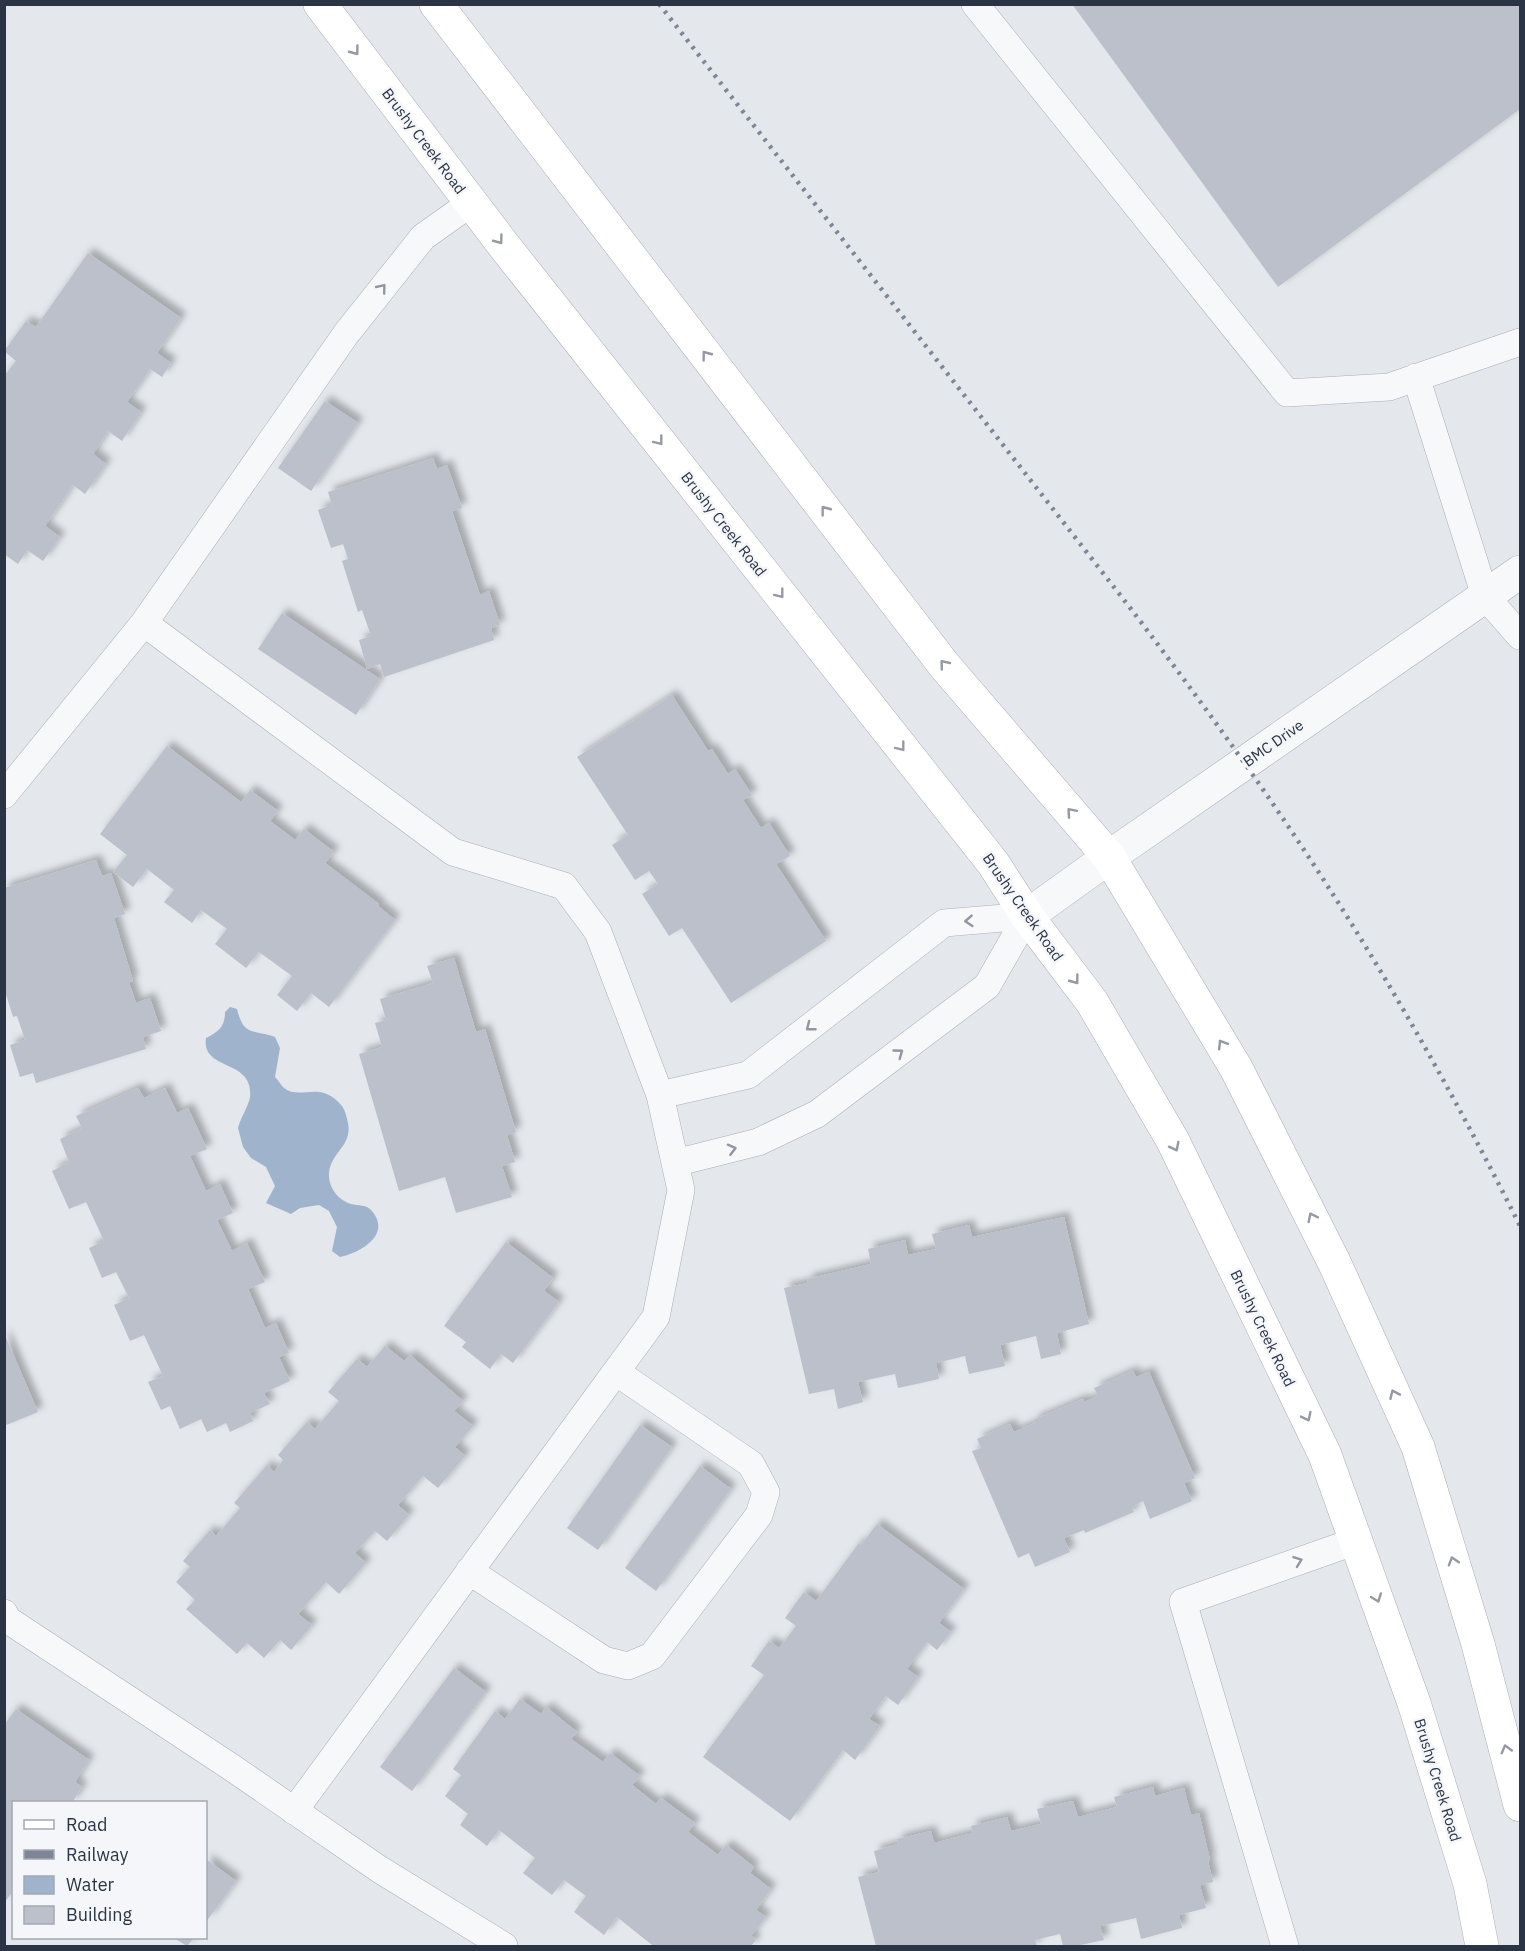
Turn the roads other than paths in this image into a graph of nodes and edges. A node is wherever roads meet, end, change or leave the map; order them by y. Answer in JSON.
{"nodes":[{"id":1,"x":320,"y":4,"type":"edge"},
{"id":2,"x":436,"y":4,"type":"edge"},
{"id":3,"x":975,"y":4,"type":"edge"},
{"id":4,"x":471,"y":203,"type":"junction"},
{"id":5,"x":1521,"y":342,"type":"edge"},
{"id":6,"x":1416,"y":377,"type":"junction"},
{"id":7,"x":1521,"y":572,"type":"edge"},
{"id":8,"x":1485,"y":596,"type":"junction"},
{"id":9,"x":144,"y":622,"type":"junction"},
{"id":10,"x":1521,"y":636,"type":"edge"},
{"id":11,"x":4,"y":795,"type":"edge"},
{"id":12,"x":1109,"y":857,"type":"junction"},
{"id":13,"x":1027,"y":916,"type":"junction"},
{"id":14,"x":660,"y":1095,"type":"junction"},
{"id":15,"x":675,"y":1163,"type":"junction"},
{"id":16,"x":616,"y":1372,"type":"junction"},
{"id":17,"x":1356,"y":1541,"type":"junction"},
{"id":18,"x":469,"y":1571,"type":"junction"},
{"id":19,"x":4,"y":1613,"type":"edge"},
{"id":20,"x":1521,"y":1806,"type":"edge"},
{"id":21,"x":294,"y":1811,"type":"junction"},
{"id":22,"x":504,"y":1947,"type":"edge"},
{"id":23,"x":1285,"y":1947,"type":"edge"},
{"id":24,"x":1482,"y":1947,"type":"edge"}],
"edges":[{"from":1,"to":4,"type":"main road","name":"Brushy Creek Road","one_way":true},
{"from":12,"to":2,"type":"main road","one_way":true},
{"from":3,"to":6,"type":"lane"},
{"from":9,"to":4,"type":"lane","one_way":true},
{"from":4,"to":13,"type":"main road","name":"Brushy Creek Road","one_way":true},
{"from":5,"to":6,"type":"lane"},
{"from":6,"to":8,"type":"lane"},
{"from":7,"to":8,"type":"street","name":"BMC Drive"},
{"from":8,"to":10,"type":"lane"},
{"from":8,"to":12,"type":"street","name":"BMC Drive"},
{"from":9,"to":11,"type":"lane"},
{"from":9,"to":14,"type":"lane"},
{"from":12,"to":13,"type":"street","name":"BMC Drive"},
{"from":20,"to":12,"type":"main road","one_way":true},
{"from":13,"to":14,"type":"lane","one_way":true},
{"from":15,"to":13,"type":"lane","one_way":true},
{"from":13,"to":17,"type":"main road","name":"Brushy Creek Road","one_way":true},
{"from":14,"to":15,"type":"lane"},
{"from":15,"to":16,"type":"lane"},
{"from":16,"to":18,"type":"lane"},
{"from":16,"to":18,"type":"lane"},
{"from":23,"to":17,"type":"lane","one_way":true},
{"from":17,"to":24,"type":"main road","name":"Brushy Creek Road","one_way":true},
{"from":18,"to":21,"type":"lane"},
{"from":19,"to":21,"type":"lane"},
{"from":21,"to":22,"type":"lane"}]}
